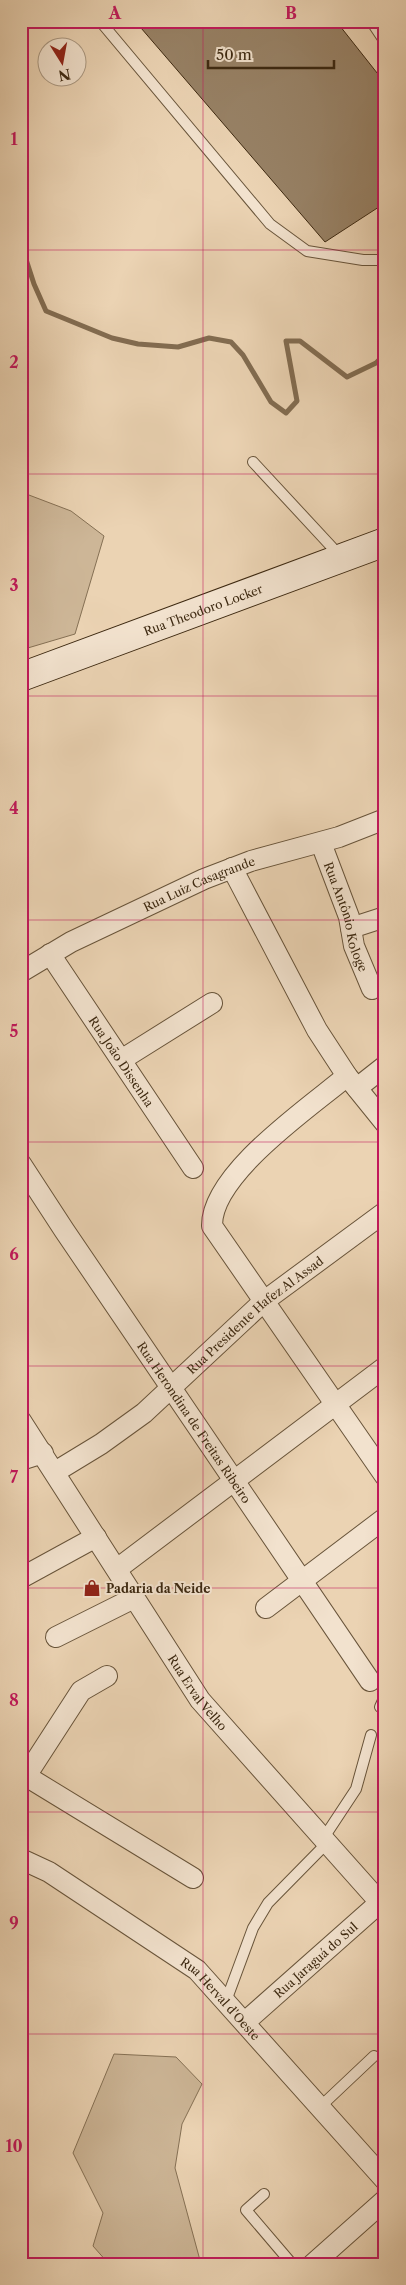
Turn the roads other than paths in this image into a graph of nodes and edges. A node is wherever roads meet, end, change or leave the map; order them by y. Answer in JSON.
{"nodes":[{"id":1,"x":100,"y":21,"type":"edge"},
{"id":2,"x":371,"y":21,"type":"edge"},
{"id":3,"x":385,"y":42,"type":"edge"},
{"id":4,"x":385,"y":260,"type":"edge"},
{"id":5,"x":254,"y":462,"type":"dead end"},
{"id":6,"x":385,"y":542,"type":"edge"},
{"id":7,"x":342,"y":558,"type":"junction"},
{"id":8,"x":21,"y":677,"type":"edge"},
{"id":9,"x":385,"y":819,"type":"edge"},
{"id":10,"x":321,"y":843,"type":"junction"},
{"id":11,"x":232,"y":868,"type":"junction"},
{"id":12,"x":385,"y":917,"type":"edge"},
{"id":13,"x":351,"y":928,"type":"junction"},
{"id":14,"x":50,"y":954,"type":"junction"},
{"id":15,"x":21,"y":972,"type":"edge"},
{"id":16,"x":372,"y":989,"type":"dead end"},
{"id":17,"x":212,"y":1003,"type":"dead end"},
{"id":18,"x":121,"y":1060,"type":"junction"},
{"id":19,"x":385,"y":1066,"type":"edge"},
{"id":20,"x":352,"y":1082,"type":"junction"},
{"id":21,"x":385,"y":1123,"type":"edge"},
{"id":22,"x":21,"y":1164,"type":"edge"},
{"id":23,"x":193,"y":1168,"type":"dead end"},
{"id":24,"x":385,"y":1212,"type":"edge"},
{"id":25,"x":263,"y":1302,"type":"junction"},
{"id":26,"x":385,"y":1367,"type":"edge"},
{"id":27,"x":172,"y":1389,"type":"junction"},
{"id":28,"x":335,"y":1404,"type":"junction"},
{"id":29,"x":21,"y":1421,"type":"edge"},
{"id":30,"x":43,"y":1453,"type":"junction"},
{"id":31,"x":21,"y":1460,"type":"edge"},
{"id":32,"x":55,"y":1472,"type":"junction"},
{"id":33,"x":385,"y":1476,"type":"edge"},
{"id":34,"x":234,"y":1480,"type":"junction"},
{"id":35,"x":385,"y":1518,"type":"edge"},
{"id":36,"x":96,"y":1537,"type":"junction"},
{"id":37,"x":116,"y":1569,"type":"junction"},
{"id":38,"x":21,"y":1578,"type":"edge"},
{"id":39,"x":302,"y":1581,"type":"junction"},
{"id":40,"x":134,"y":1598,"type":"junction"},
{"id":41,"x":266,"y":1608,"type":"dead end"},
{"id":42,"x":56,"y":1636,"type":"dead end"},
{"id":43,"x":107,"y":1676,"type":"dead end"},
{"id":44,"x":370,"y":1681,"type":"dead end"},
{"id":45,"x":385,"y":1696,"type":"edge"},
{"id":46,"x":380,"y":1707,"type":"dead end"},
{"id":47,"x":371,"y":1735,"type":"dead end"},
{"id":48,"x":24,"y":1775,"type":"edge"},
{"id":49,"x":325,"y":1841,"type":"junction"},
{"id":50,"x":21,"y":1859,"type":"edge"},
{"id":51,"x":193,"y":1878,"type":"dead end"},
{"id":52,"x":383,"y":1903,"type":"edge"},
{"id":53,"x":226,"y":2001,"type":"junction"},
{"id":54,"x":245,"y":2022,"type":"junction"},
{"id":55,"x":374,"y":2056,"type":"dead end"},
{"id":56,"x":320,"y":2107,"type":"junction"},
{"id":57,"x":385,"y":2180,"type":"edge"},
{"id":58,"x":264,"y":2194,"type":"dead end"},
{"id":59,"x":385,"y":2200,"type":"edge"},
{"id":60,"x":292,"y":2264,"type":"edge"},
{"id":61,"x":313,"y":2264,"type":"edge"}],
"edges":[{"from":1,"to":4,"type":"lane"},
{"from":2,"to":3,"type":"lane"},
{"from":5,"to":7,"type":"lane"},
{"from":6,"to":7,"type":"main road","name":"Rua Theodoro Locker"},
{"from":7,"to":8,"type":"main road","name":"Rua Theodoro Locker"},
{"from":9,"to":10,"type":"street","name":"Rua Luiz Casagrande"},
{"from":10,"to":11,"type":"street","name":"Rua Luiz Casagrande"},
{"from":10,"to":13,"type":"street","name":"Rua Antônio Kologe"},
{"from":11,"to":14,"type":"street","name":"Rua Luiz Casagrande"},
{"from":11,"to":20,"type":"street"},
{"from":12,"to":13,"type":"street"},
{"from":13,"to":16,"type":"street","name":"Rua Antônio Kologe"},
{"from":14,"to":15,"type":"street","name":"Rua Luiz Casagrande"},
{"from":14,"to":18,"type":"street","name":"Rua João Dissenha"},
{"from":17,"to":18,"type":"street"},
{"from":18,"to":23,"type":"street","name":"Rua João Dissenha"},
{"from":19,"to":20,"type":"street"},
{"from":20,"to":21,"type":"street"},
{"from":20,"to":25,"type":"street"},
{"from":22,"to":27,"type":"street","name":"Rua Herondina de Freitas Ribeiro"},
{"from":24,"to":25,"type":"street","name":"Rua Presidente Hafez Al Assad"},
{"from":25,"to":27,"type":"street","name":"Rua Presidente Hafez Al Assad"},
{"from":25,"to":28,"type":"street"},
{"from":26,"to":28,"type":"street"},
{"from":27,"to":32,"type":"street","name":"Rua Presidente Hafez Al Assad"},
{"from":27,"to":34,"type":"street","name":"Rua Herondina de Freitas Ribeiro"},
{"from":28,"to":33,"type":"street"},
{"from":28,"to":34,"type":"street"},
{"from":29,"to":30,"type":"street","name":"Rua Erval Velho"},
{"from":30,"to":31,"type":"street"},
{"from":30,"to":32,"type":"street","name":"Rua Erval Velho"},
{"from":32,"to":36,"type":"street","name":"Rua Erval Velho"},
{"from":34,"to":37,"type":"street"},
{"from":34,"to":39,"type":"street","name":"Rua Herondina de Freitas Ribeiro"},
{"from":35,"to":39,"type":"street"},
{"from":36,"to":37,"type":"street","name":"Rua Erval Velho"},
{"from":36,"to":38,"type":"street"},
{"from":37,"to":40,"type":"street","name":"Rua Erval Velho"},
{"from":39,"to":41,"type":"street"},
{"from":39,"to":44,"type":"street","name":"Rua Herondina de Freitas Ribeiro"},
{"from":40,"to":42,"type":"street"},
{"from":40,"to":49,"type":"street","name":"Rua Erval Velho"},
{"from":43,"to":48,"type":"street"},
{"from":45,"to":46,"type":"lane"},
{"from":47,"to":49,"type":"lane"},
{"from":48,"to":51,"type":"street"},
{"from":49,"to":52,"type":"street","name":"Rua Erval Velho"},
{"from":49,"to":53,"type":"lane"},
{"from":50,"to":53,"type":"street","name":"Rua Herval d'Oeste"},
{"from":52,"to":54,"type":"street","name":"Rua Jaraguá do Sul"},
{"from":53,"to":54,"type":"street","name":"Rua Herval d'Oeste"},
{"from":54,"to":56,"type":"street","name":"Rua Herval d'Oeste"},
{"from":55,"to":56,"type":"lane"},
{"from":56,"to":57,"type":"street","name":"Rua Herval d'Oeste"},
{"from":58,"to":60,"type":"lane"},
{"from":59,"to":61,"type":"street"}]}
